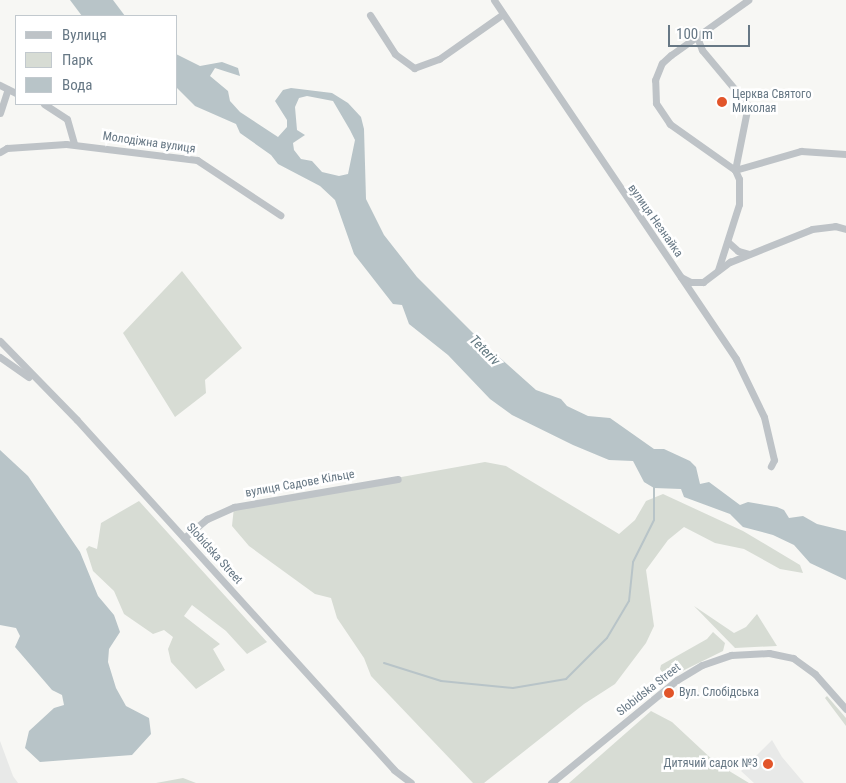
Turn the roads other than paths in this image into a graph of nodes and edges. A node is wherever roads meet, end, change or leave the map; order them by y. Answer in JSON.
{"nodes":[{"id":1,"x":494,"y":0,"type":"edge"},
{"id":2,"x":748,"y":0,"type":"edge"},
{"id":3,"x":503,"y":14,"type":"junction"},
{"id":4,"x":370,"y":15,"type":"dead end"},
{"id":5,"x":697,"y":37,"type":"junction"},
{"id":6,"x":0,"y":86,"type":"edge"},
{"id":7,"x":8,"y":89,"type":"junction"},
{"id":8,"x":15,"y":92,"type":"edge"},
{"id":9,"x":46,"y":105,"type":"edge"},
{"id":10,"x":0,"y":113,"type":"edge"},
{"id":11,"x":74,"y":144,"type":"junction"},
{"id":12,"x":0,"y":152,"type":"edge"},
{"id":13,"x":846,"y":154,"type":"edge"},
{"id":14,"x":735,"y":170,"type":"junction"},
{"id":15,"x":280,"y":214,"type":"dead end"},
{"id":16,"x":846,"y":229,"type":"edge"},
{"id":17,"x":728,"y":242,"type":"junction"},
{"id":18,"x":750,"y":254,"type":"junction"},
{"id":19,"x":718,"y":270,"type":"junction"},
{"id":20,"x":679,"y":275,"type":"junction"},
{"id":21,"x":0,"y":341,"type":"edge"},
{"id":22,"x":0,"y":357,"type":"edge"},
{"id":23,"x":53,"y":396,"type":"junction"},
{"id":24,"x":771,"y":466,"type":"dead end"},
{"id":25,"x":398,"y":479,"type":"dead end"},
{"id":26,"x":184,"y":538,"type":"junction"},
{"id":27,"x":846,"y":709,"type":"edge"},
{"id":28,"x":411,"y":783,"type":"edge"},
{"id":29,"x":551,"y":783,"type":"edge"}],
"edges":[{"from":1,"to":3,"type":"street","name":"вулиця Незнайка"},
{"from":2,"to":5,"type":"street"},
{"from":3,"to":4,"type":"street"},
{"from":3,"to":20,"type":"street","name":"вулиця Незнайка"},
{"from":5,"to":14,"type":"street"},
{"from":5,"to":14,"type":"street"},
{"from":6,"to":7,"type":"street"},
{"from":7,"to":8,"type":"street"},
{"from":7,"to":10,"type":"street"},
{"from":9,"to":11,"type":"street"},
{"from":11,"to":12,"type":"street","name":"Молодіжна вулиця"},
{"from":11,"to":15,"type":"street","name":"Молодіжна вулиця"},
{"from":13,"to":14,"type":"street"},
{"from":14,"to":17,"type":"street"},
{"from":16,"to":18,"type":"street"},
{"from":17,"to":18,"type":"street"},
{"from":17,"to":19,"type":"street"},
{"from":18,"to":19,"type":"street"},
{"from":19,"to":20,"type":"street"},
{"from":20,"to":24,"type":"street","name":"вулиця Незнайка"},
{"from":21,"to":23,"type":"street","name":"Slobidska Street"},
{"from":22,"to":23,"type":"street"},
{"from":23,"to":26,"type":"street","name":"Slobidska Street"},
{"from":25,"to":26,"type":"street","name":"вулиця Садове Кільце"},
{"from":26,"to":28,"type":"street","name":"Slobidska Street"},
{"from":27,"to":29,"type":"street","name":"Slobidska Street"}]}
